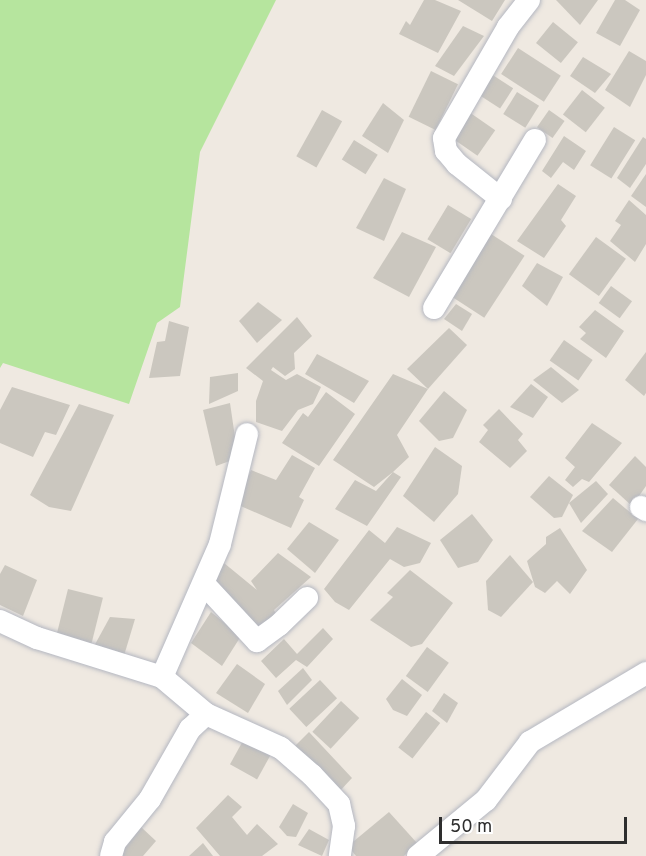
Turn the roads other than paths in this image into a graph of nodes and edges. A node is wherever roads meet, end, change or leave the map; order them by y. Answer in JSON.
{"nodes":[{"id":1,"x":529,"y":0,"type":"edge"},
{"id":2,"x":535,"y":140,"type":"dead end"},
{"id":3,"x":501,"y":199,"type":"junction"},
{"id":4,"x":434,"y":308,"type":"dead end"},
{"id":5,"x":247,"y":434,"type":"dead end"},
{"id":6,"x":204,"y":584,"type":"junction"},
{"id":7,"x":307,"y":597,"type":"dead end"},
{"id":8,"x":0,"y":621,"type":"edge"},
{"id":9,"x":646,"y":673,"type":"edge"},
{"id":10,"x":162,"y":677,"type":"junction"},
{"id":11,"x":206,"y":714,"type":"junction"},
{"id":12,"x":111,"y":856,"type":"edge"},
{"id":13,"x":340,"y":856,"type":"edge"},
{"id":14,"x":418,"y":856,"type":"edge"}],
"edges":[{"from":1,"to":3,"type":"street"},
{"from":2,"to":3,"type":"street"},
{"from":3,"to":4,"type":"street"},
{"from":5,"to":6,"type":"street"},
{"from":6,"to":7,"type":"street"},
{"from":6,"to":10,"type":"street"},
{"from":8,"to":10,"type":"street"},
{"from":9,"to":14,"type":"street"},
{"from":10,"to":11,"type":"street"},
{"from":11,"to":12,"type":"street"},
{"from":11,"to":13,"type":"street"}]}
